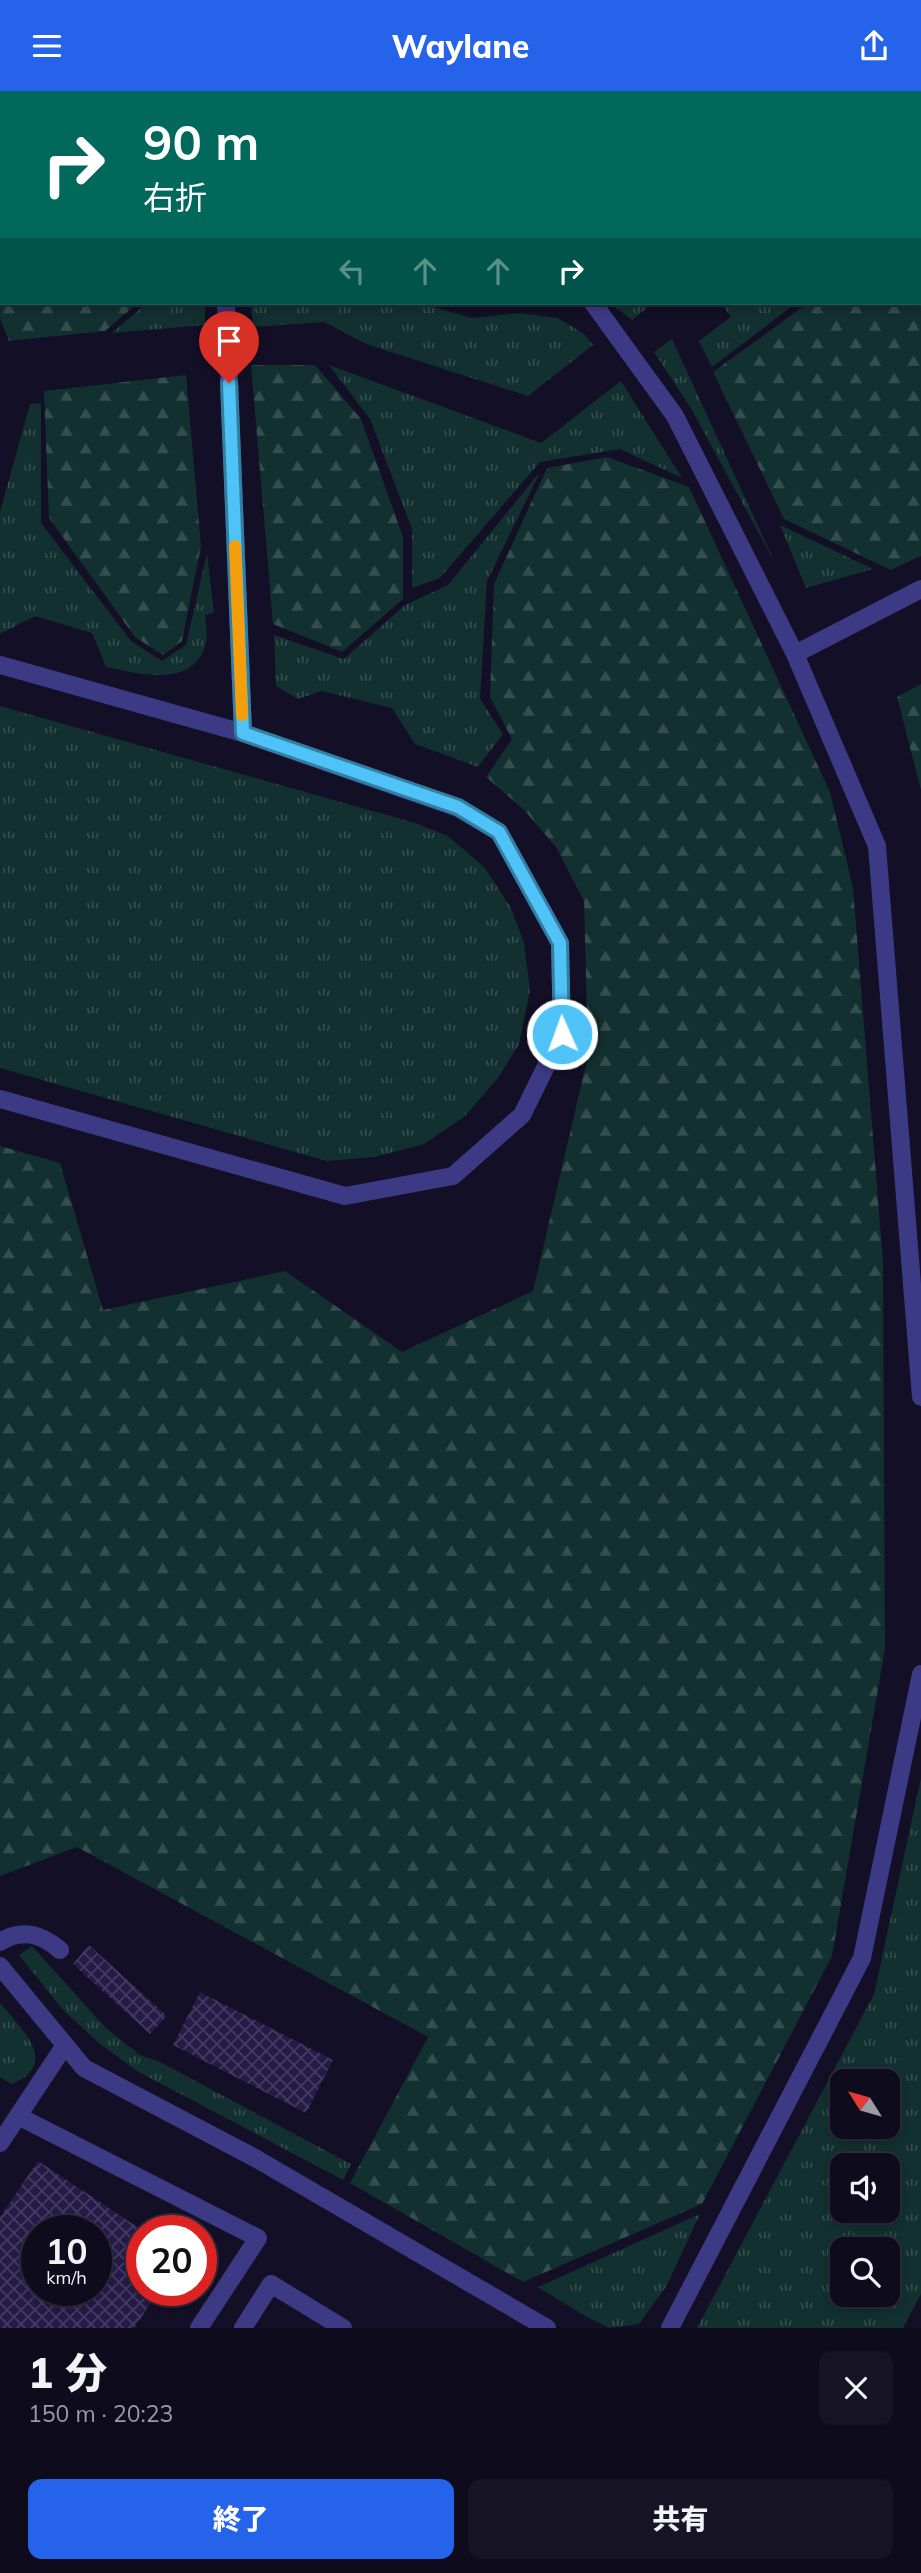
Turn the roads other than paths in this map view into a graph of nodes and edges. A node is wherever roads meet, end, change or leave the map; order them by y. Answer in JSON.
{"nodes":[{"id":1,"x":226,"y":305,"type":"edge"},
{"id":2,"x":594,"y":305,"type":"edge"},
{"id":3,"x":921,"y":589,"type":"edge"},
{"id":4,"x":795,"y":654,"type":"junction"},
{"id":5,"x":0,"y":665,"type":"edge"},
{"id":6,"x":243,"y":733,"type":"junction"},
{"id":7,"x":0,"y":1099,"type":"edge"},
{"id":8,"x":915,"y":1250,"type":"edge"},
{"id":9,"x":921,"y":1397,"type":"edge"},
{"id":10,"x":921,"y":1674,"type":"edge"},
{"id":11,"x":0,"y":1942,"type":"edge"},
{"id":12,"x":60,"y":1950,"type":"dead end"},
{"id":13,"x":0,"y":1966,"type":"edge"},
{"id":14,"x":65,"y":2045,"type":"junction"},
{"id":15,"x":7,"y":2128,"type":"edge"},
{"id":16,"x":199,"y":2328,"type":"edge"},
{"id":17,"x":243,"y":2328,"type":"edge"},
{"id":18,"x":343,"y":2328,"type":"edge"},
{"id":19,"x":547,"y":2328,"type":"edge"},
{"id":20,"x":670,"y":2328,"type":"edge"}],
"edges":[{"from":1,"to":6,"type":"street"},
{"from":2,"to":4,"type":"street"},
{"from":3,"to":4,"type":"street"},
{"from":4,"to":8,"type":"street"},
{"from":5,"to":6,"type":"street"},
{"from":6,"to":7,"type":"street"},
{"from":8,"to":9,"type":"street"},
{"from":10,"to":20,"type":"street"},
{"from":11,"to":12,"type":"street"},
{"from":13,"to":14,"type":"street"},
{"from":14,"to":15,"type":"street"},
{"from":14,"to":19,"type":"street"},
{"from":15,"to":16,"type":"street"},
{"from":17,"to":18,"type":"street"}]}
